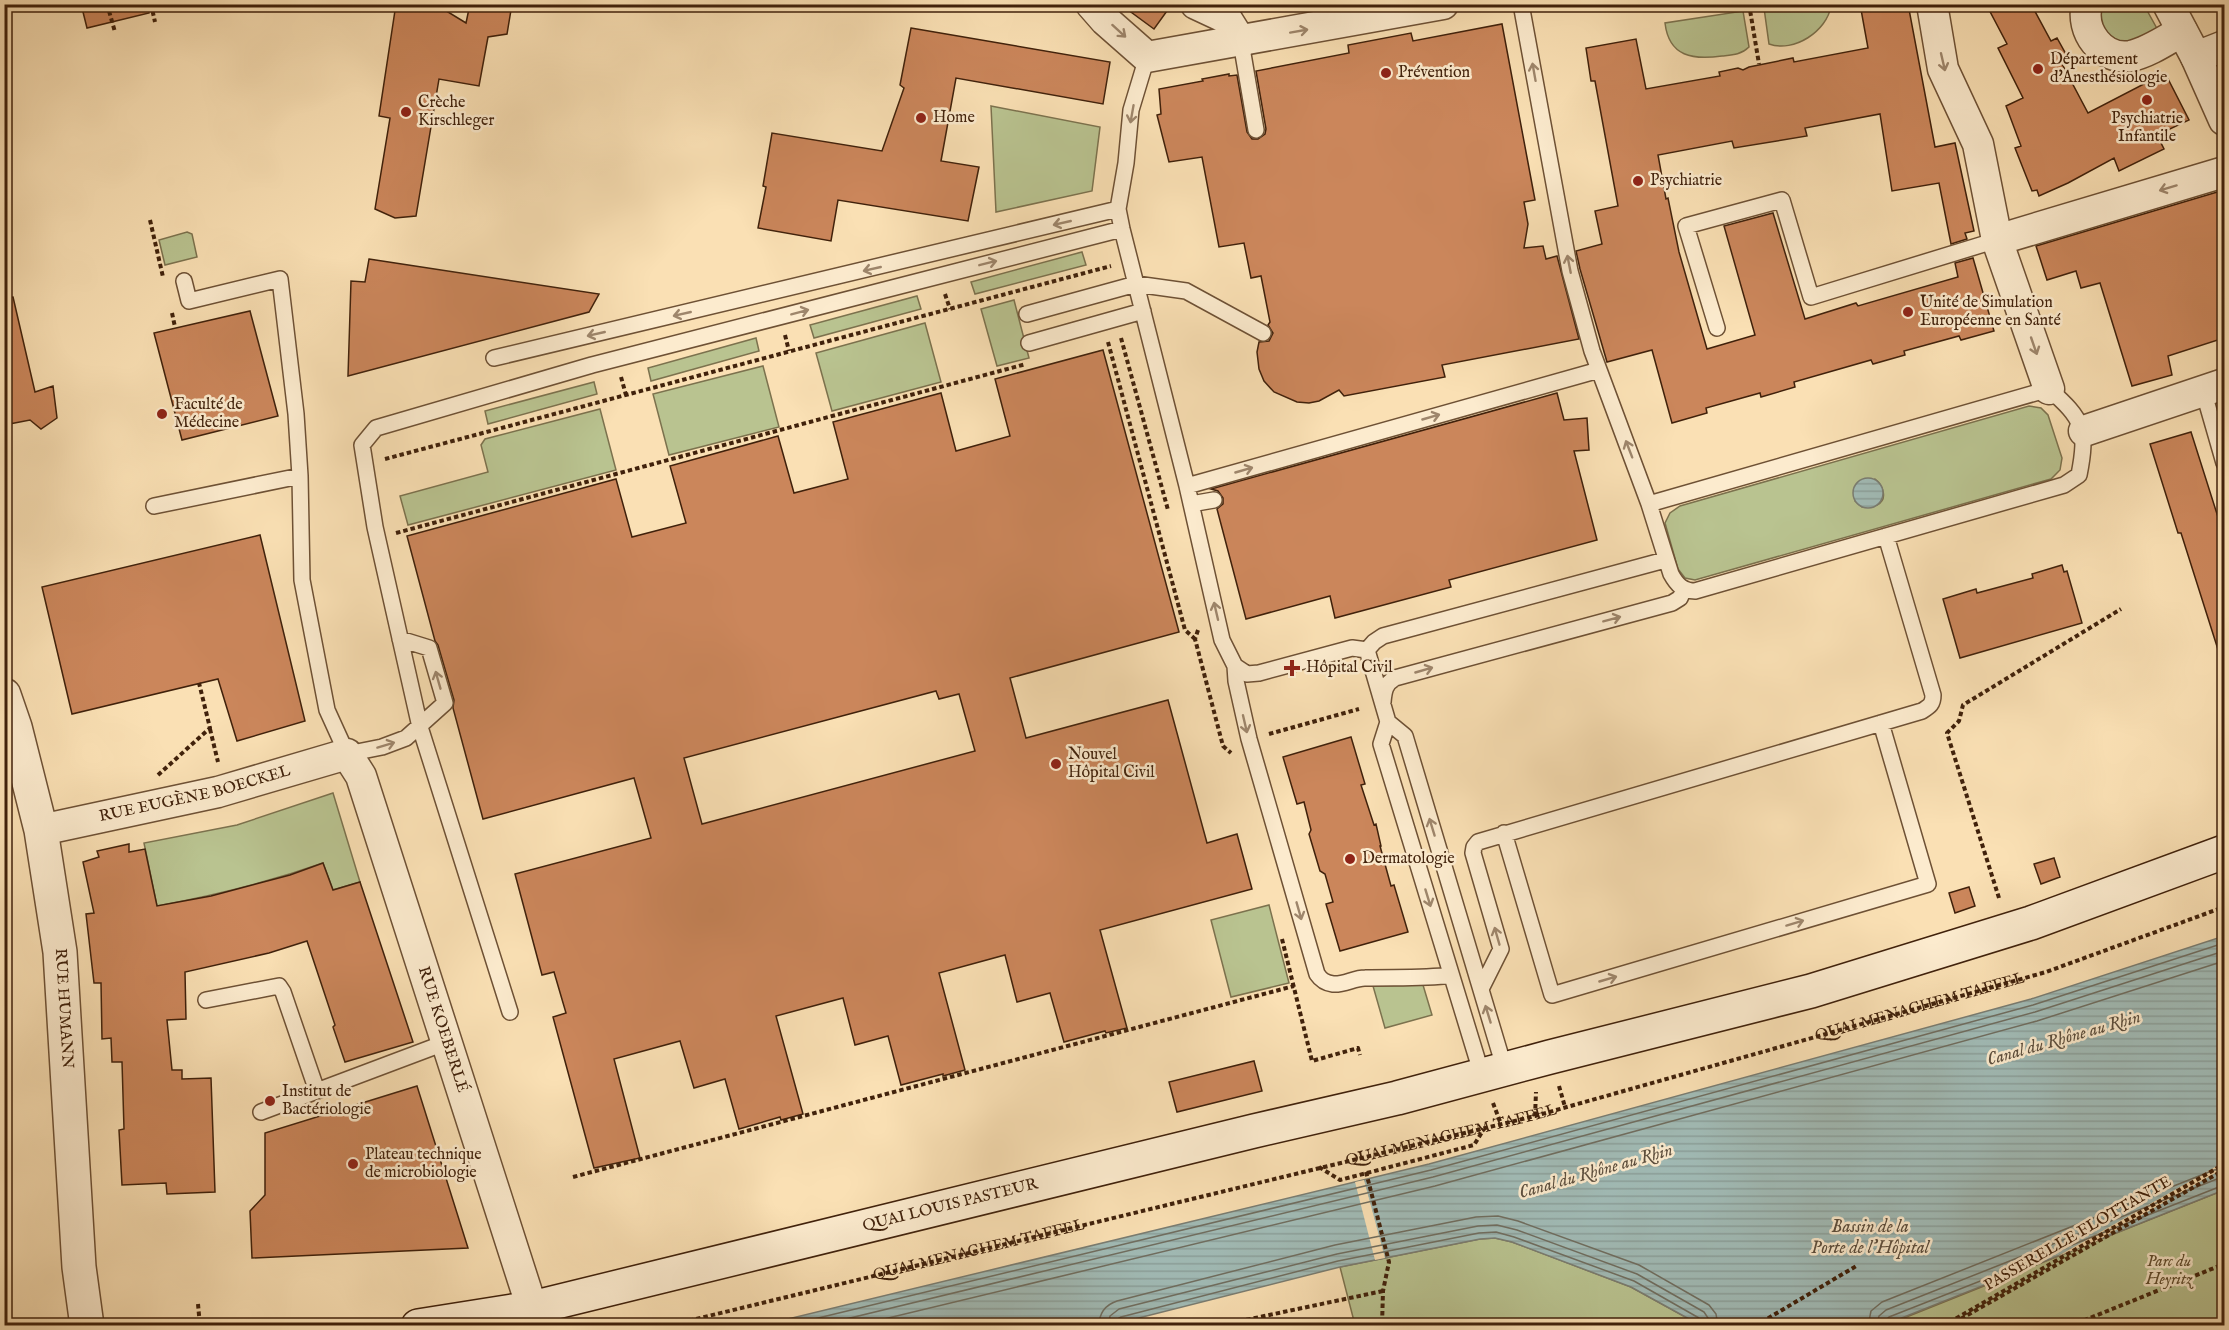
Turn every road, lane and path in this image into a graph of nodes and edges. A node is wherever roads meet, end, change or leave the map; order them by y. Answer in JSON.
{"nodes":[{"id":1,"x":107,"y":4,"type":"edge"},
{"id":2,"x":151,"y":4,"type":"edge"},
{"id":3,"x":1091,"y":4,"type":"edge"},
{"id":4,"x":1196,"y":4,"type":"edge"},
{"id":5,"x":1443,"y":4,"type":"edge"},
{"id":6,"x":1521,"y":4,"type":"edge"},
{"id":7,"x":1749,"y":4,"type":"edge"},
{"id":8,"x":1932,"y":4,"type":"edge"},
{"id":9,"x":2087,"y":4,"type":"edge"},
{"id":10,"x":2168,"y":4,"type":"edge"},
{"id":11,"x":155,"y":22,"type":"dead end"},
{"id":12,"x":2182,"y":31,"type":"junction"},
{"id":13,"x":115,"y":32,"type":"dead end"},
{"id":14,"x":1241,"y":42,"type":"junction"},
{"id":15,"x":2224,"y":46,"type":"edge"},
{"id":16,"x":1147,"y":57,"type":"junction"},
{"id":17,"x":2196,"y":57,"type":"junction"},
{"id":18,"x":1759,"y":64,"type":"dead end"},
{"id":19,"x":2224,"y":120,"type":"edge"},
{"id":20,"x":1256,"y":130,"type":"dead end"},
{"id":21,"x":2224,"y":171,"type":"edge"},
{"id":22,"x":1118,"y":210,"type":"junction"},
{"id":23,"x":1122,"y":229,"type":"junction"},
{"id":24,"x":1997,"y":240,"type":"junction"},
{"id":25,"x":1130,"y":261,"type":"junction"},
{"id":26,"x":184,"y":281,"type":"dead end"},
{"id":27,"x":1136,"y":284,"type":"junction"},
{"id":28,"x":947,"y":300,"type":"dead end"},
{"id":29,"x":735,"y":301,"type":"junction"},
{"id":30,"x":1141,"y":306,"type":"junction"},
{"id":31,"x":950,"y":309,"type":"junction"},
{"id":32,"x":1027,"y":314,"type":"dead end"},
{"id":33,"x":743,"y":327,"type":"junction"},
{"id":34,"x":1717,"y":328,"type":"dead end"},
{"id":35,"x":1263,"y":333,"type":"dead end"},
{"id":36,"x":1121,"y":339,"type":"dead end"},
{"id":37,"x":787,"y":342,"type":"dead end"},
{"id":38,"x":1029,"y":343,"type":"dead end"},
{"id":39,"x":789,"y":351,"type":"junction"},
{"id":40,"x":494,"y":358,"type":"dead end"},
{"id":41,"x":1028,"y":364,"type":"dead end"},
{"id":42,"x":1599,"y":370,"type":"junction"},
{"id":43,"x":2214,"y":387,"type":"edge"},
{"id":44,"x":2049,"y":389,"type":"junction"},
{"id":45,"x":2084,"y":431,"type":"junction"},
{"id":46,"x":2224,"y":463,"type":"edge"},
{"id":47,"x":365,"y":464,"type":"junction"},
{"id":48,"x":300,"y":476,"type":"junction"},
{"id":49,"x":1187,"y":486,"type":"junction"},
{"id":50,"x":1214,"y":500,"type":"dead end"},
{"id":51,"x":1191,"y":504,"type":"junction"},
{"id":52,"x":1649,"y":504,"type":"junction"},
{"id":53,"x":154,"y":506,"type":"dead end"},
{"id":54,"x":1886,"y":536,"type":"junction"},
{"id":55,"x":378,"y":538,"type":"junction"},
{"id":56,"x":1665,"y":560,"type":"junction"},
{"id":57,"x":1684,"y":589,"type":"junction"},
{"id":58,"x":2121,"y":609,"type":"dead end"},
{"id":59,"x":400,"y":639,"type":"junction"},
{"id":60,"x":1195,"y":639,"type":"dead end"},
{"id":61,"x":1367,"y":650,"type":"junction"},
{"id":62,"x":1234,"y":666,"type":"junction"},
{"id":63,"x":199,"y":683,"type":"dead end"},
{"id":64,"x":4,"y":695,"type":"edge"},
{"id":65,"x":1383,"y":702,"type":"junction"},
{"id":66,"x":1359,"y":708,"type":"dead end"},
{"id":67,"x":1388,"y":722,"type":"junction"},
{"id":68,"x":1881,"y":723,"type":"junction"},
{"id":69,"x":10,"y":727,"type":"edge"},
{"id":70,"x":420,"y":727,"type":"junction"},
{"id":71,"x":210,"y":728,"type":"junction"},
{"id":72,"x":1260,"y":736,"type":"dead end"},
{"id":73,"x":347,"y":754,"type":"junction"},
{"id":74,"x":150,"y":783,"type":"dead end"},
{"id":75,"x":225,"y":790,"type":"junction"},
{"id":76,"x":41,"y":830,"type":"junction"},
{"id":77,"x":1504,"y":833,"type":"junction"},
{"id":78,"x":2224,"y":852,"type":"edge"},
{"id":79,"x":1999,"y":898,"type":"dead end"},
{"id":80,"x":2224,"y":908,"type":"edge"},
{"id":81,"x":1451,"y":975,"type":"junction"},
{"id":82,"x":1294,"y":986,"type":"dead end"},
{"id":83,"x":1481,"y":989,"type":"junction"},
{"id":84,"x":206,"y":1000,"type":"dead end"},
{"id":85,"x":510,"y":1012,"type":"dead end"},
{"id":86,"x":447,"y":1042,"type":"junction"},
{"id":87,"x":1493,"y":1072,"type":"junction"},
{"id":88,"x":317,"y":1091,"type":"junction"},
{"id":89,"x":261,"y":1112,"type":"dead end"},
{"id":90,"x":1485,"y":1128,"type":"junction"},
{"id":91,"x":2224,"y":1164,"type":"edge"},
{"id":92,"x":1319,"y":1167,"type":"junction"},
{"id":93,"x":2224,"y":1170,"type":"edge"},
{"id":94,"x":1366,"y":1172,"type":"junction"},
{"id":95,"x":573,"y":1177,"type":"dead end"},
{"id":96,"x":2224,"y":1264,"type":"edge"},
{"id":97,"x":1858,"y":1265,"type":"dead end"},
{"id":98,"x":1383,"y":1291,"type":"junction"},
{"id":99,"x":198,"y":1304,"type":"dead end"},
{"id":100,"x":531,"y":1308,"type":"junction"},
{"id":101,"x":87,"y":1326,"type":"edge"},
{"id":102,"x":200,"y":1326,"type":"edge"},
{"id":103,"x":418,"y":1326,"type":"edge"},
{"id":104,"x":667,"y":1326,"type":"edge"},
{"id":105,"x":1217,"y":1326,"type":"edge"},
{"id":106,"x":1382,"y":1326,"type":"edge"},
{"id":107,"x":1755,"y":1326,"type":"edge"},
{"id":108,"x":1943,"y":1326,"type":"edge"},
{"id":109,"x":1948,"y":1326,"type":"edge"},
{"id":110,"x":2070,"y":1326,"type":"edge"}],
"edges":[{"from":1,"to":13,"type":"path"},
{"from":2,"to":11,"type":"path"},
{"from":3,"to":16,"type":"street","one_way":true},
{"from":4,"to":14,"type":"street"},
{"from":14,"to":5,"type":"street","one_way":true},
{"from":42,"to":6,"type":"lane","one_way":true},
{"from":7,"to":18,"type":"path"},
{"from":8,"to":24,"type":"street","one_way":true},
{"from":9,"to":12,"type":"street"},
{"from":10,"to":12,"type":"street"},
{"from":12,"to":17,"type":"street"},
{"from":14,"to":16,"type":"street"},
{"from":14,"to":20,"type":"lane"},
{"from":15,"to":17,"type":"street"},
{"from":16,"to":22,"type":"lane","one_way":true},
{"from":17,"to":19,"type":"street"},
{"from":21,"to":24,"type":"street","one_way":true},
{"from":22,"to":23,"type":"lane"},
{"from":22,"to":29,"type":"lane","one_way":true},
{"from":23,"to":25,"type":"lane"},
{"from":33,"to":23,"type":"lane","one_way":true},
{"from":24,"to":34,"type":"lane"},
{"from":24,"to":44,"type":"street","one_way":true},
{"from":25,"to":27,"type":"lane"},
{"from":25,"to":31,"type":"path"},
{"from":26,"to":48,"type":"lane"},
{"from":27,"to":30,"type":"lane"},
{"from":27,"to":32,"type":"lane"},
{"from":27,"to":35,"type":"lane"},
{"from":28,"to":31,"type":"path"},
{"from":29,"to":33,"type":"lane"},
{"from":29,"to":40,"type":"lane","one_way":true},
{"from":30,"to":38,"type":"lane"},
{"from":30,"to":49,"type":"lane"},
{"from":31,"to":39,"type":"path"},
{"from":33,"to":47,"type":"lane"},
{"from":36,"to":60,"type":"path"},
{"from":37,"to":39,"type":"path"},
{"from":39,"to":47,"type":"path"},
{"from":41,"to":55,"type":"path"},
{"from":49,"to":42,"type":"lane","one_way":true},
{"from":52,"to":42,"type":"lane","one_way":true},
{"from":43,"to":45,"type":"street"},
{"from":43,"to":46,"type":"lane"},
{"from":44,"to":45,"type":"lane"},
{"from":44,"to":52,"type":"lane"},
{"from":45,"to":54,"type":"lane"},
{"from":47,"to":55,"type":"lane"},
{"from":48,"to":53,"type":"lane"},
{"from":48,"to":73,"type":"lane"},
{"from":49,"to":51,"type":"lane"},
{"from":50,"to":51,"type":"lane"},
{"from":62,"to":51,"type":"lane","one_way":true},
{"from":52,"to":56,"type":"lane"},
{"from":54,"to":57,"type":"lane"},
{"from":54,"to":68,"type":"lane"},
{"from":55,"to":59,"type":"lane"},
{"from":56,"to":57,"type":"lane"},
{"from":56,"to":61,"type":"lane"},
{"from":65,"to":57,"type":"lane","one_way":true},
{"from":58,"to":79,"type":"path"},
{"from":59,"to":70,"type":"lane"},
{"from":70,"to":59,"type":"lane","one_way":true},
{"from":61,"to":62,"type":"lane"},
{"from":61,"to":65,"type":"lane"},
{"from":62,"to":81,"type":"lane","one_way":true},
{"from":63,"to":71,"type":"path"},
{"from":64,"to":69,"type":"main road","name":"RUE HUMANN"},
{"from":65,"to":67,"type":"lane"},
{"from":66,"to":72,"type":"path"},
{"from":67,"to":81,"type":"lane","one_way":true},
{"from":83,"to":67,"type":"lane","one_way":true},
{"from":68,"to":77,"type":"lane"},
{"from":77,"to":68,"type":"lane","one_way":true},
{"from":69,"to":76,"type":"main road","name":"RUE HUMANN"},
{"from":73,"to":70,"type":"lane","one_way":true},
{"from":70,"to":85,"type":"lane"},
{"from":71,"to":74,"type":"path"},
{"from":71,"to":75,"type":"path"},
{"from":73,"to":75,"type":"street","name":"RUE EUGÈNE BOECKEL"},
{"from":73,"to":86,"type":"street","name":"RUE KOEBERLÉ"},
{"from":75,"to":76,"type":"street","name":"RUE EUGÈNE BOECKEL"},
{"from":76,"to":101,"type":"main road","name":"RUE HUMANN"},
{"from":83,"to":77,"type":"lane","one_way":true},
{"from":78,"to":87,"type":"main road"},
{"from":80,"to":90,"type":"path","name":"QUAI MENACHEM TAFFEL"},
{"from":81,"to":87,"type":"lane"},
{"from":82,"to":95,"type":"path"},
{"from":87,"to":83,"type":"lane","one_way":true},
{"from":84,"to":88,"type":"lane"},
{"from":86,"to":88,"type":"lane"},
{"from":86,"to":100,"type":"street","name":"RUE KOEBERLÉ"},
{"from":87,"to":100,"type":"main road","name":"QUAI LOUIS PASTEUR"},
{"from":88,"to":89,"type":"lane"},
{"from":90,"to":92,"type":"path","name":"QUAI MENACHEM TAFFEL"},
{"from":90,"to":94,"type":"path"},
{"from":91,"to":108,"type":"path","name":"PASSERELLE FLOTTANTE"},
{"from":92,"to":94,"type":"path"},
{"from":92,"to":104,"type":"path","name":"QUAI MENACHEM TAFFEL"},
{"from":93,"to":109,"type":"path"},
{"from":94,"to":98,"type":"path"},
{"from":96,"to":110,"type":"path"},
{"from":97,"to":107,"type":"path"},
{"from":98,"to":105,"type":"path"},
{"from":98,"to":106,"type":"path"},
{"from":99,"to":102,"type":"path"},
{"from":100,"to":103,"type":"main road","name":"QUAI LOUIS PASTEUR"}]}
